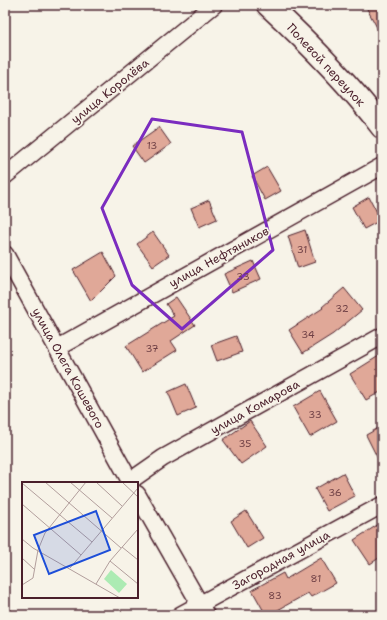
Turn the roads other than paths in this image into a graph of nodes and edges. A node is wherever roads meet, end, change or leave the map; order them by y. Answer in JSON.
{"nodes":[{"id":1,"x":214,"y":5,"type":"edge"},
{"id":2,"x":268,"y":5,"type":"edge"},
{"id":3,"x":382,"y":127,"type":"edge"},
{"id":4,"x":382,"y":166,"type":"edge"},
{"id":5,"x":5,"y":176,"type":"edge"},
{"id":6,"x":5,"y":254,"type":"edge"},
{"id":7,"x":382,"y":336,"type":"edge"},
{"id":8,"x":57,"y":348,"type":"junction"},
{"id":9,"x":130,"y":482,"type":"edge"},
{"id":10,"x":136,"y":482,"type":"edge"},
{"id":11,"x":138,"y":496,"type":"edge"},
{"id":12,"x":382,"y":505,"type":"edge"},
{"id":13,"x":204,"y":610,"type":"edge"},
{"id":14,"x":180,"y":615,"type":"edge"}],
"edges":[{"from":1,"to":5,"type":"street","name":"улица Королёва"},
{"from":2,"to":3,"type":"street","name":"Полевой переулок"},
{"from":4,"to":8,"type":"street","name":"улица Нефтяников"},
{"from":6,"to":8,"type":"street","name":"улица Олега Кошевого"},
{"from":7,"to":10,"type":"street","name":"улица Комарова"},
{"from":8,"to":9,"type":"street","name":"улица Олега Кошевого"},
{"from":11,"to":13,"type":"street","name":"улица Олега Кошевого"},
{"from":12,"to":13,"type":"street","name":"Загородная улица"},
{"from":13,"to":14,"type":"street","name":"Загородная улица"}]}
